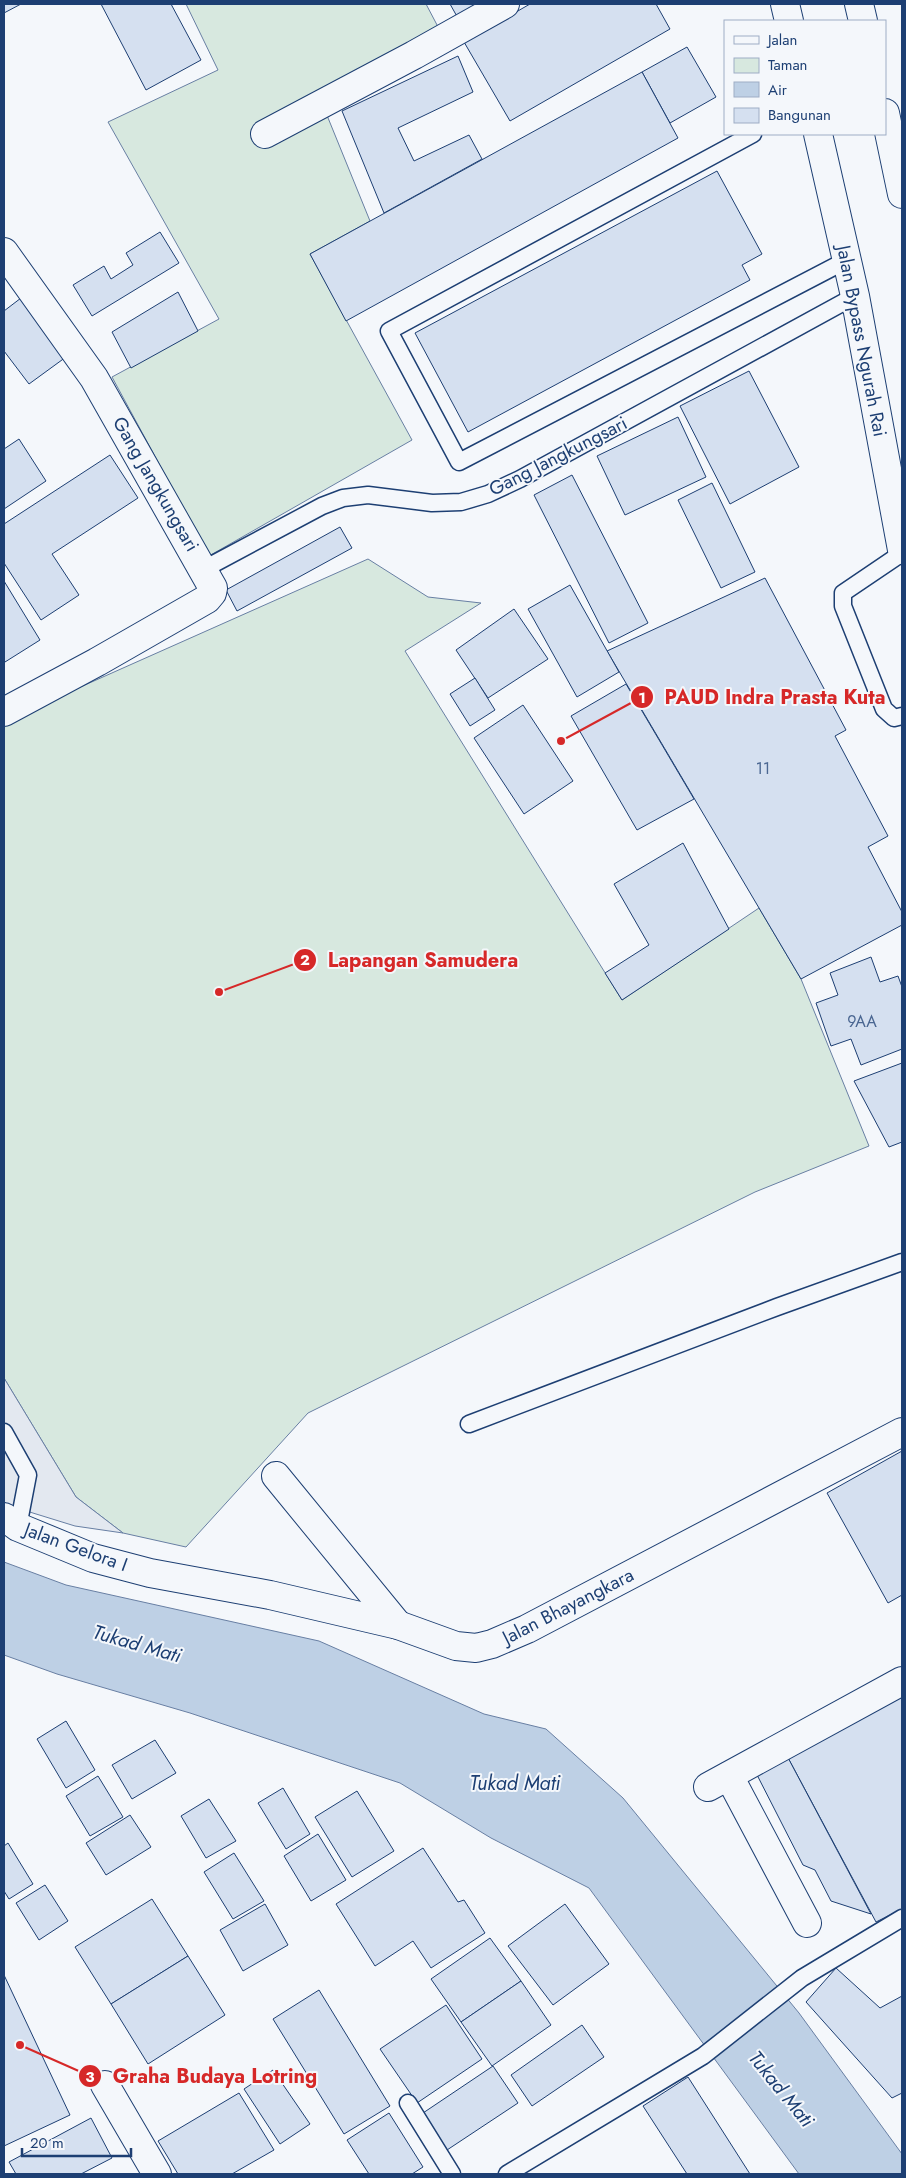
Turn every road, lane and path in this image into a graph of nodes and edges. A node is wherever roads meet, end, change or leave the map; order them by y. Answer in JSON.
{"nodes":[{"id":1,"x":505,"y":4,"type":"edge"},
{"id":2,"x":784,"y":4,"type":"edge"},
{"id":3,"x":859,"y":4,"type":"edge"},
{"id":4,"x":789,"y":20,"type":"edge"},
{"id":5,"x":863,"y":20,"type":"edge"},
{"id":6,"x":886,"y":118,"type":"edge"},
{"id":7,"x":265,"y":134,"type":"dead end"},
{"id":8,"x":750,"y":135,"type":"edge"},
{"id":9,"x":818,"y":135,"type":"edge"},
{"id":10,"x":902,"y":194,"type":"edge"},
{"id":11,"x":4,"y":252,"type":"edge"},
{"id":12,"x":847,"y":260,"type":"junction"},
{"id":13,"x":855,"y":296,"type":"junction"},
{"id":14,"x":902,"y":552,"type":"edge"},
{"id":15,"x":204,"y":569,"type":"junction"},
{"id":16,"x":4,"y":712,"type":"edge"},
{"id":17,"x":902,"y":716,"type":"edge"},
{"id":18,"x":902,"y":1262,"type":"edge"},
{"id":19,"x":469,"y":1424,"type":"dead end"},
{"id":20,"x":4,"y":1432,"type":"edge"},
{"id":21,"x":902,"y":1432,"type":"edge"},
{"id":22,"x":276,"y":1476,"type":"dead end"},
{"id":23,"x":11,"y":1522,"type":"edge"},
{"id":24,"x":150,"y":1573,"type":"joint"},
{"id":25,"x":398,"y":1625,"type":"junction"},
{"id":26,"x":902,"y":1681,"type":"edge"},
{"id":27,"x":902,"y":1918,"type":"edge"},
{"id":28,"x":807,"y":1923,"type":"dead end"},
{"id":29,"x":105,"y":2085,"type":"dead end"},
{"id":30,"x":408,"y":2103,"type":"dead end"},
{"id":31,"x":157,"y":2174,"type":"edge"},
{"id":32,"x":452,"y":2174,"type":"edge"},
{"id":33,"x":507,"y":2174,"type":"edge"}],
"edges":[{"from":1,"to":7,"type":"main road"},
{"from":2,"to":4,"type":"main road"},
{"from":3,"to":5,"type":"main road"},
{"from":6,"to":10,"type":"main road"},
{"from":8,"to":12,"type":"lane"},
{"from":9,"to":12,"type":"main road","name":"Jalan Bypass Ngurah Rai"},
{"from":11,"to":15,"type":"main road","name":"Gang Jangkungsari"},
{"from":12,"to":13,"type":"main road","name":"Jalan Bypass Ngurah Rai"},
{"from":13,"to":14,"type":"main road","name":"Jalan Bypass Ngurah Rai"},
{"from":13,"to":15,"type":"lane","name":"Gang Jangkungsari"},
{"from":14,"to":17,"type":"lane"},
{"from":15,"to":16,"type":"main road"},
{"from":18,"to":19,"type":"lane"},
{"from":20,"to":23,"type":"lane"},
{"from":21,"to":25,"type":"main road","name":"Jalan Bhayangkara"},
{"from":22,"to":25,"type":"main road"},
{"from":23,"to":24,"type":"main road","name":"Jalan Gelora I"},
{"from":24,"to":25,"type":"main road","name":"Jalan Bhayangkara"},
{"from":26,"to":28,"type":"main road"},
{"from":27,"to":33,"type":"lane"},
{"from":29,"to":31,"type":"main road"},
{"from":30,"to":32,"type":"lane"}]}
